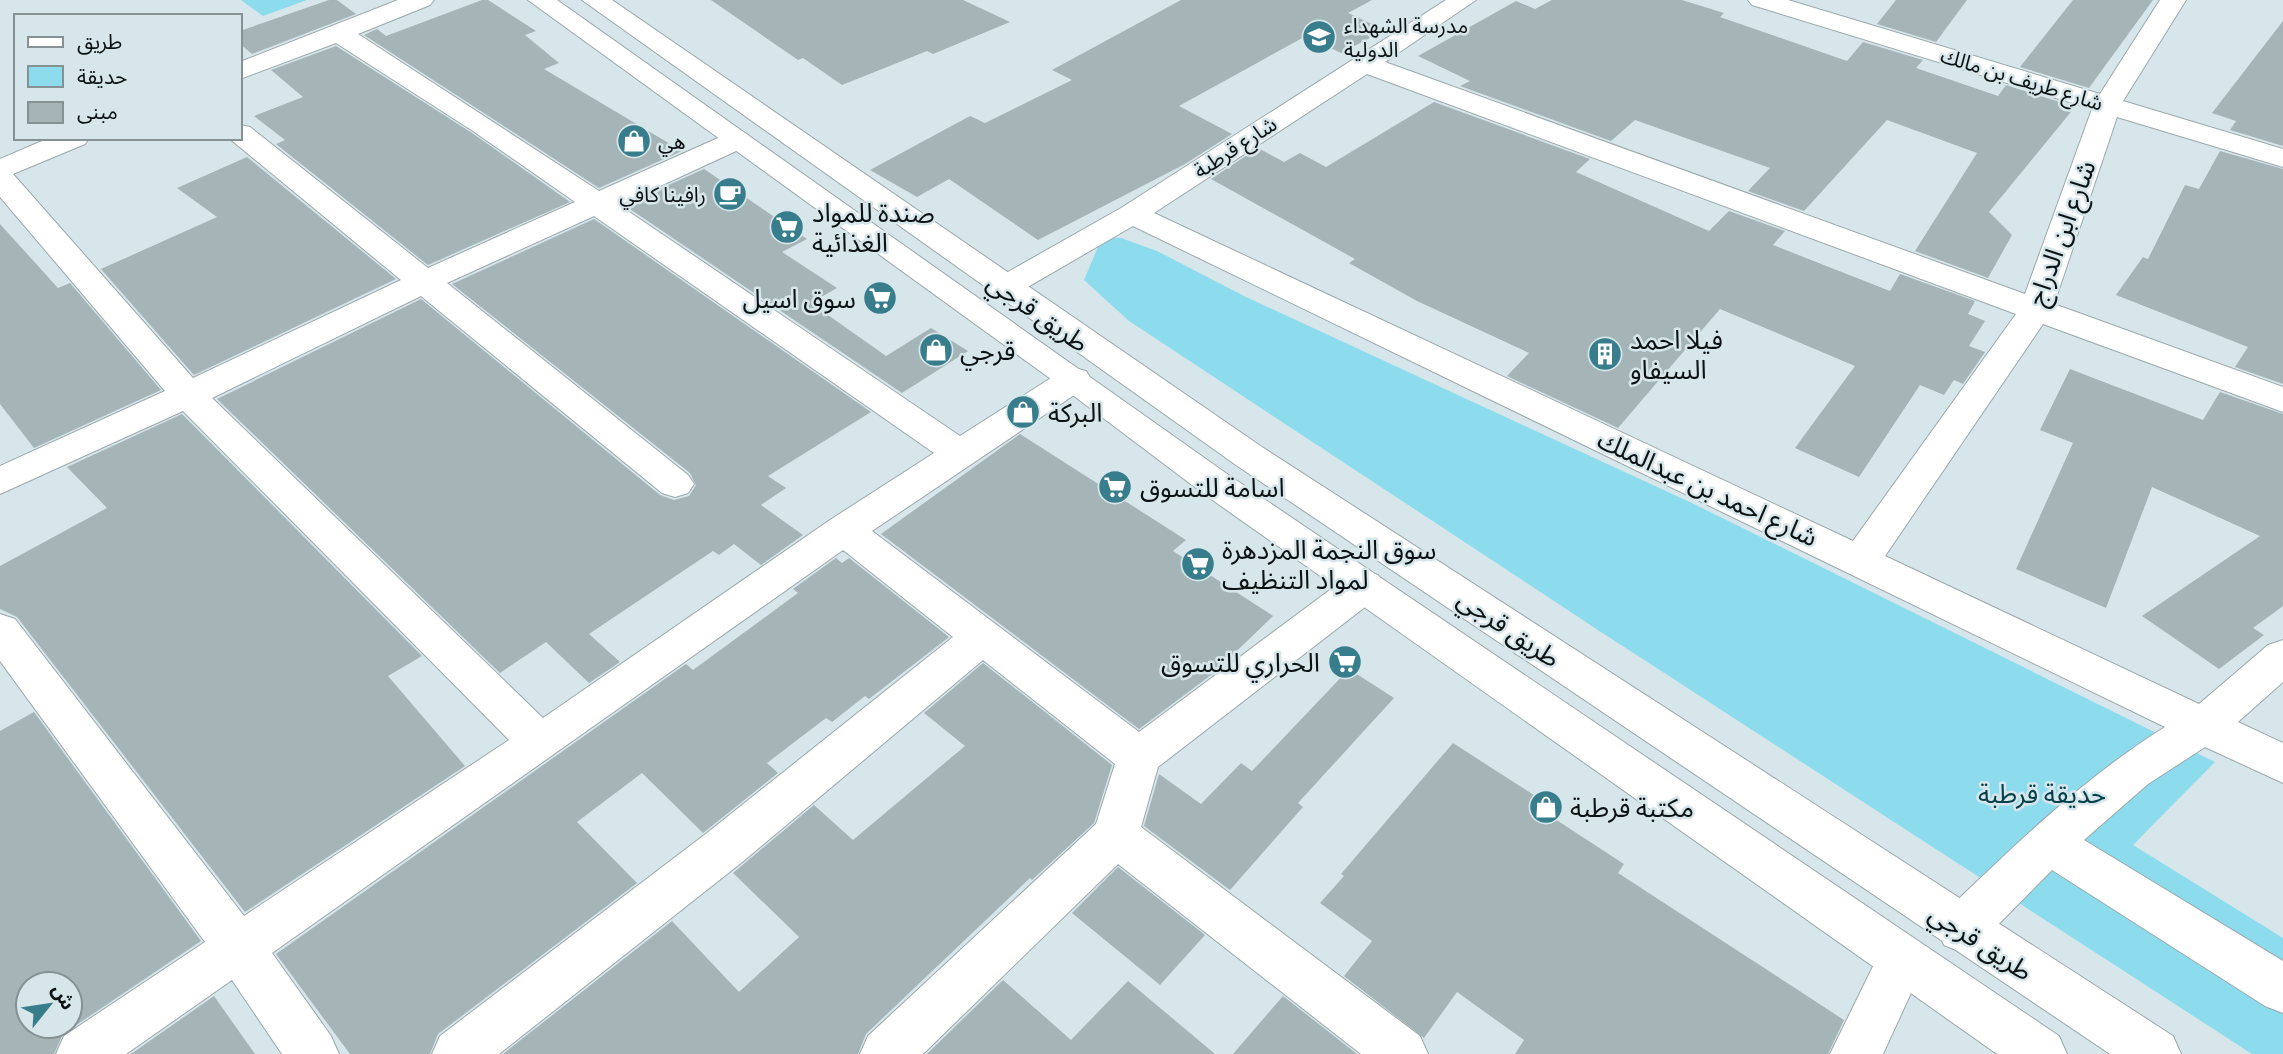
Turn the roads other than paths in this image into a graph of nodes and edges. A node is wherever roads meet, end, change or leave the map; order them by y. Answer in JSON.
{"nodes":[{"id":1,"x":421,"y":0,"type":"edge"},
{"id":2,"x":541,"y":0,"type":"edge"},
{"id":3,"x":594,"y":0,"type":"edge"},
{"id":4,"x":1462,"y":0,"type":"edge"},
{"id":5,"x":1761,"y":0,"type":"edge"},
{"id":6,"x":2173,"y":0,"type":"edge"},
{"id":7,"x":337,"y":32,"type":"junction"},
{"id":8,"x":1365,"y":64,"type":"junction"},
{"id":9,"x":242,"y":70,"type":"edge"},
{"id":10,"x":2107,"y":105,"type":"junction"},
{"id":11,"x":242,"y":135,"type":"edge"},
{"id":12,"x":70,"y":140,"type":"edge"},
{"id":13,"x":737,"y":140,"type":"junction"},
{"id":14,"x":2283,"y":158,"type":"edge"},
{"id":15,"x":0,"y":169,"type":"edge"},
{"id":16,"x":0,"y":178,"type":"edge"},
{"id":17,"x":600,"y":205,"type":"junction"},
{"id":18,"x":1132,"y":214,"type":"junction"},
{"id":19,"x":422,"y":282,"type":"junction"},
{"id":20,"x":1003,"y":288,"type":"junction"},
{"id":21,"x":2035,"y":311,"type":"junction"},
{"id":22,"x":1074,"y":379,"type":"junction"},
{"id":23,"x":188,"y":395,"type":"junction"},
{"id":24,"x":2283,"y":400,"type":"edge"},
{"id":25,"x":959,"y":453,"type":"junction"},
{"id":26,"x":0,"y":481,"type":"edge"},
{"id":27,"x":675,"y":484,"type":"dead end"},
{"id":28,"x":844,"y":530,"type":"junction"},
{"id":29,"x":1861,"y":560,"type":"junction"},
{"id":30,"x":1364,"y":586,"type":"junction"},
{"id":31,"x":0,"y":630,"type":"edge"},
{"id":32,"x":984,"y":635,"type":"junction"},
{"id":33,"x":2283,"y":657,"type":"edge"},
{"id":34,"x":2203,"y":726,"type":"junction"},
{"id":35,"x":540,"y":743,"type":"junction"},
{"id":36,"x":1139,"y":757,"type":"junction"},
{"id":37,"x":2283,"y":764,"type":"edge"},
{"id":38,"x":1116,"y":835,"type":"junction"},
{"id":39,"x":2048,"y":844,"type":"junction"},
{"id":40,"x":1961,"y":929,"type":"junction"},
{"id":41,"x":239,"y":948,"type":"junction"},
{"id":42,"x":1902,"y":958,"type":"junction"},
{"id":43,"x":2283,"y":989,"type":"edge"},
{"id":44,"x":82,"y":1054,"type":"edge"},
{"id":45,"x":313,"y":1054,"type":"edge"},
{"id":46,"x":458,"y":1054,"type":"edge"},
{"id":47,"x":886,"y":1054,"type":"edge"},
{"id":48,"x":1402,"y":1054,"type":"edge"},
{"id":49,"x":1856,"y":1054,"type":"edge"},
{"id":50,"x":2041,"y":1054,"type":"edge"},
{"id":51,"x":2155,"y":1054,"type":"edge"}],
"edges":[{"from":1,"to":7,"type":"main road"},
{"from":2,"to":13,"type":"main road","name":"طريق قرجي"},
{"from":3,"to":20,"type":"main road","name":"طريق قرجي"},
{"from":4,"to":8,"type":"main road","name":"شارع قرطبة"},
{"from":5,"to":10,"type":"main road","name":"شارع طريف بن مالك"},
{"from":6,"to":10,"type":"main road","name":"شارع ابن الدراج"},
{"from":7,"to":9,"type":"main road"},
{"from":7,"to":17,"type":"main road"},
{"from":8,"to":18,"type":"main road","name":"شارع قرطبة"},
{"from":8,"to":21,"type":"main road"},
{"from":10,"to":14,"type":"main road","name":"شارع طريف بن مالك"},
{"from":10,"to":21,"type":"main road","name":"شارع ابن الدراج"},
{"from":11,"to":19,"type":"main road"},
{"from":12,"to":15,"type":"main road"},
{"from":13,"to":17,"type":"main road"},
{"from":13,"to":22,"type":"main road","name":"طريق قرجي"},
{"from":16,"to":23,"type":"main road"},
{"from":17,"to":19,"type":"main road"},
{"from":17,"to":25,"type":"main road"},
{"from":18,"to":20,"type":"main road","name":"شارع قرطبة"},
{"from":18,"to":29,"type":"main road","name":"شارع احمد بن عبدالملك"},
{"from":19,"to":23,"type":"main road"},
{"from":19,"to":27,"type":"main road"},
{"from":20,"to":40,"type":"main road","name":"طريق قرجي"},
{"from":21,"to":24,"type":"main road"},
{"from":21,"to":29,"type":"main road","name":"شارع ابن الدراج"},
{"from":22,"to":25,"type":"main road"},
{"from":22,"to":30,"type":"main road","name":"طريق قرجي"},
{"from":23,"to":26,"type":"main road"},
{"from":23,"to":35,"type":"main road"},
{"from":25,"to":28,"type":"main road"},
{"from":28,"to":32,"type":"main road"},
{"from":28,"to":35,"type":"main road"},
{"from":29,"to":34,"type":"main road","name":"شارع احمد بن عبدالملك"},
{"from":30,"to":36,"type":"main road"},
{"from":30,"to":42,"type":"main road","name":"طريق قرجي"},
{"from":31,"to":41,"type":"main road"},
{"from":32,"to":36,"type":"main road"},
{"from":32,"to":46,"type":"main road"},
{"from":33,"to":34,"type":"main road"},
{"from":34,"to":37,"type":"main road","name":"شارع احمد بن عبدالملك"},
{"from":34,"to":39,"type":"main road"},
{"from":35,"to":41,"type":"main road"},
{"from":36,"to":38,"type":"main road"},
{"from":38,"to":47,"type":"main road"},
{"from":38,"to":48,"type":"main road"},
{"from":39,"to":40,"type":"main road"},
{"from":39,"to":43,"type":"main road"},
{"from":40,"to":51,"type":"main road","name":"طريق قرجي"},
{"from":41,"to":44,"type":"main road"},
{"from":41,"to":45,"type":"main road"},
{"from":42,"to":49,"type":"main road"},
{"from":42,"to":50,"type":"main road","name":"طريق قرجي"}]}
